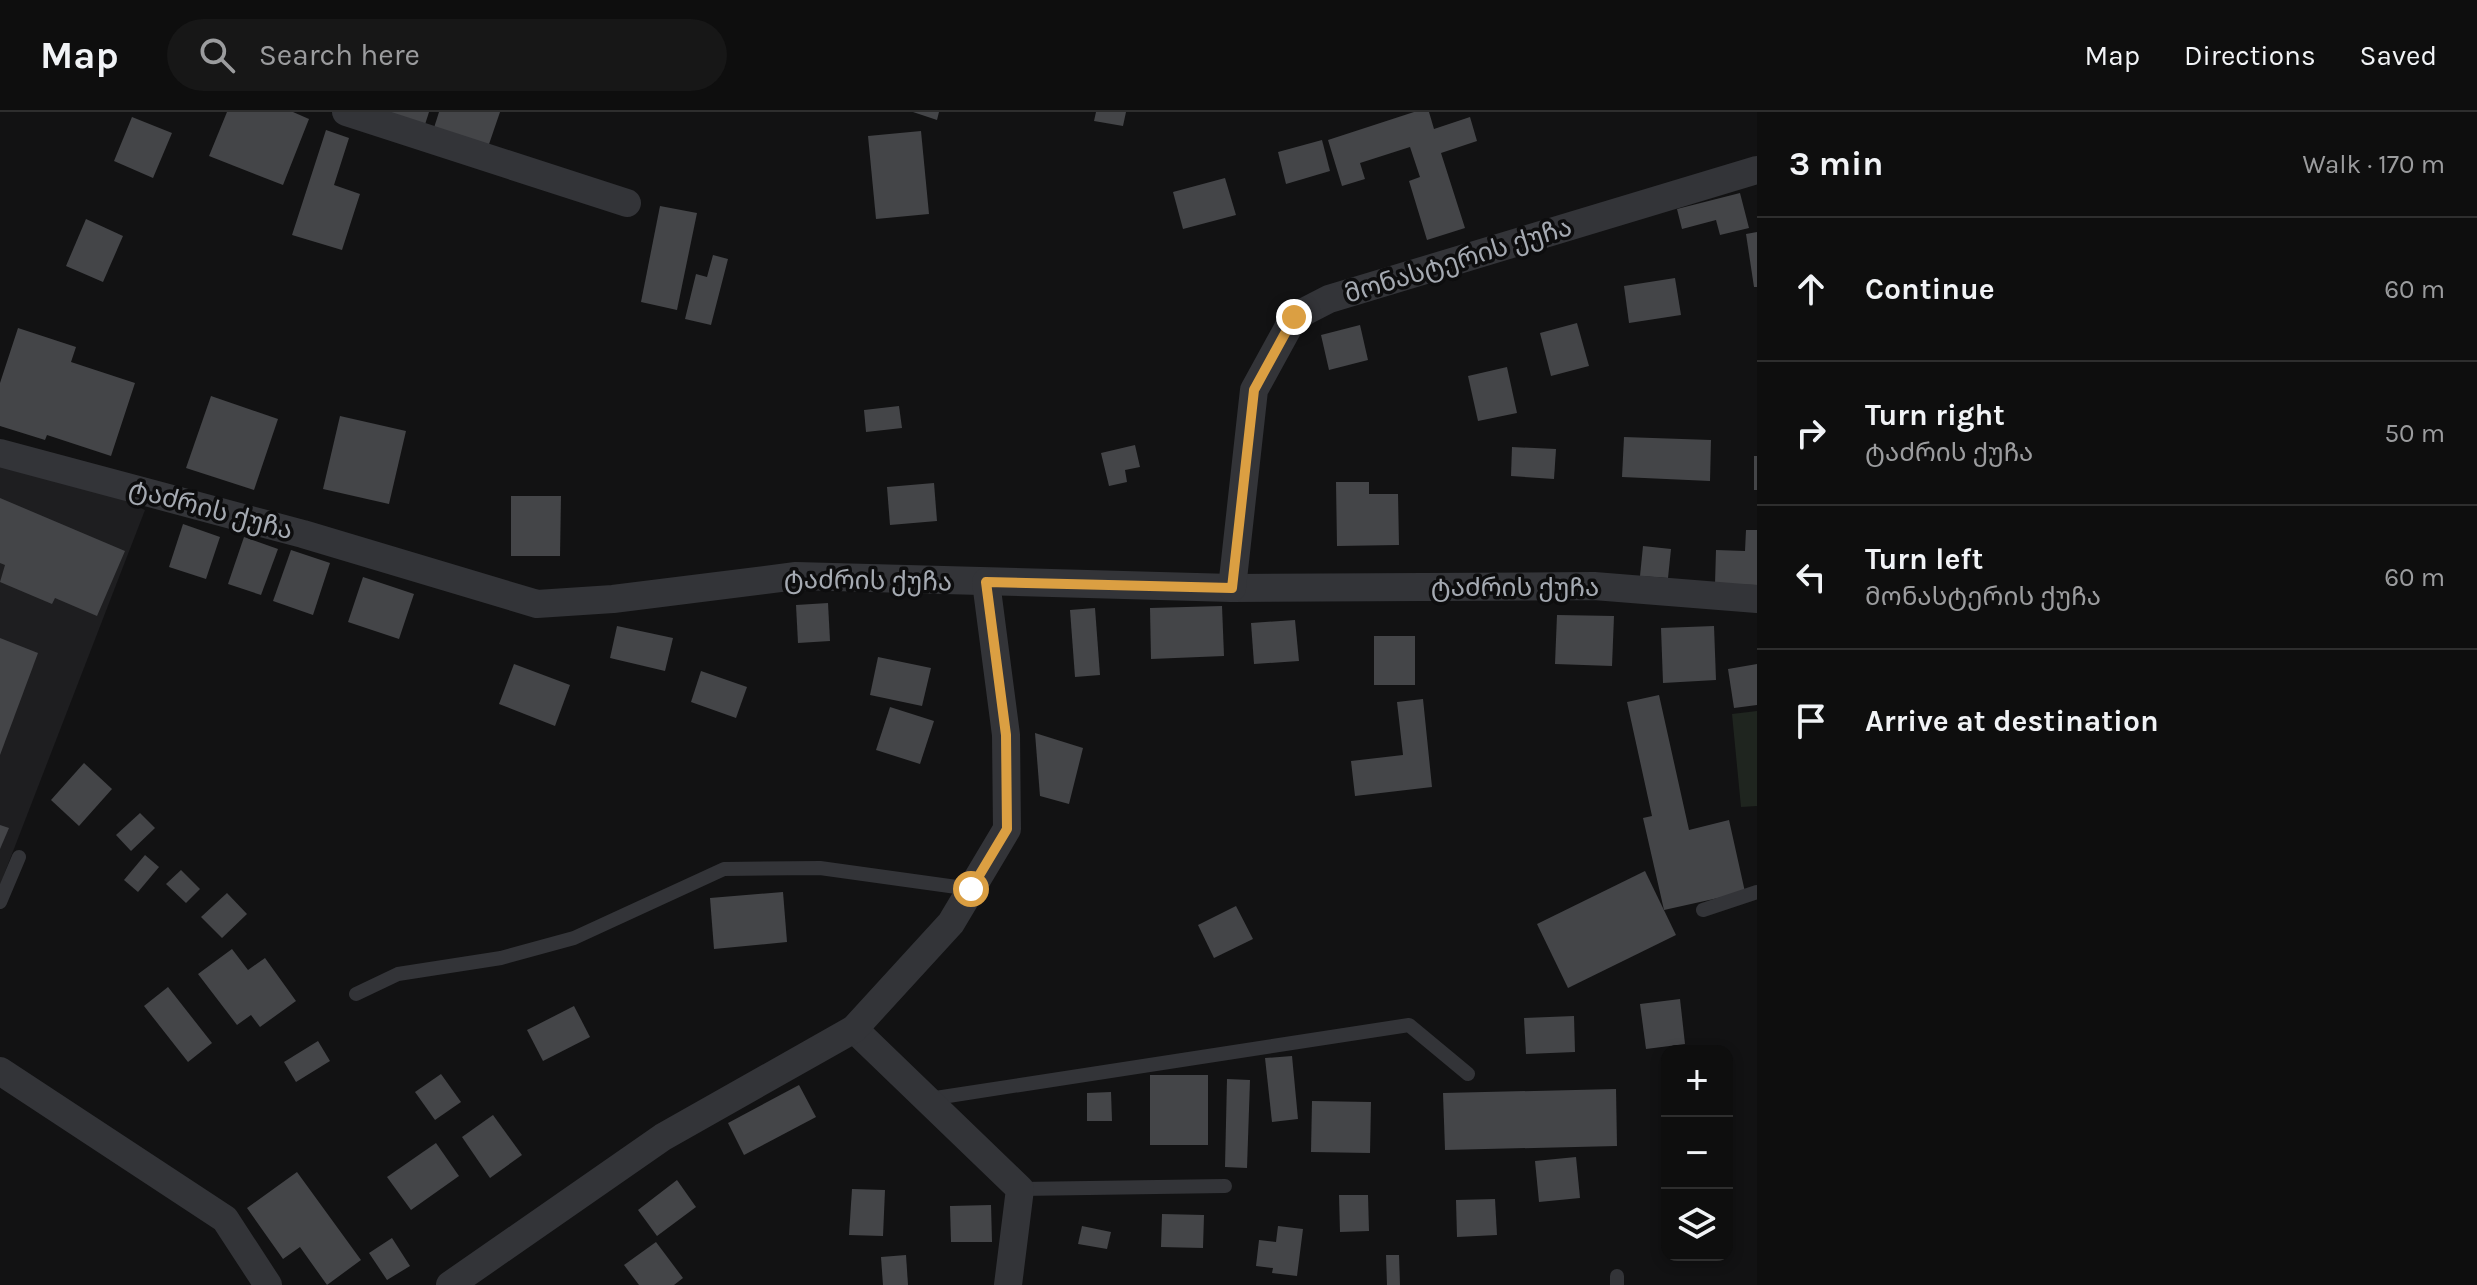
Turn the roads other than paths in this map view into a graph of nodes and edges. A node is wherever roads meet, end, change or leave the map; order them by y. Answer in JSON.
{"nodes":[{"id":1,"x":346,"y":112,"type":"edge"},
{"id":2,"x":1757,"y":170,"type":"edge"},
{"id":3,"x":627,"y":203,"type":"dead end"},
{"id":4,"x":0,"y":453,"type":"edge"},
{"id":5,"x":986,"y":582,"type":"junction"},
{"id":6,"x":1232,"y":588,"type":"junction"},
{"id":7,"x":1757,"y":599,"type":"edge"},
{"id":8,"x":19,"y":857,"type":"dead end"},
{"id":9,"x":971,"y":889,"type":"junction"},
{"id":10,"x":1757,"y":892,"type":"edge"},
{"id":11,"x":0,"y":902,"type":"edge"},
{"id":12,"x":1703,"y":910,"type":"dead end"},
{"id":13,"x":356,"y":994,"type":"dead end"},
{"id":14,"x":854,"y":1029,"type":"junction"},
{"id":15,"x":0,"y":1071,"type":"edge"},
{"id":16,"x":1468,"y":1074,"type":"dead end"},
{"id":17,"x":929,"y":1099,"type":"junction"},
{"id":18,"x":1225,"y":1186,"type":"dead end"},
{"id":19,"x":1020,"y":1189,"type":"junction"},
{"id":20,"x":268,"y":1285,"type":"edge"},
{"id":21,"x":450,"y":1285,"type":"edge"},
{"id":22,"x":1008,"y":1285,"type":"edge"}],
"edges":[{"from":1,"to":3,"type":"street"},
{"from":2,"to":6,"type":"street","name":"მონასტერის ქუჩა"},
{"from":4,"to":5,"type":"street","name":"ტაძრის ქუჩა"},
{"from":5,"to":6,"type":"street","name":"ტაძრის ქუჩა"},
{"from":5,"to":9,"type":"street"},
{"from":6,"to":7,"type":"street","name":"ტაძრის ქუჩა"},
{"from":8,"to":11,"type":"lane"},
{"from":9,"to":13,"type":"lane"},
{"from":9,"to":14,"type":"street"},
{"from":10,"to":12,"type":"lane"},
{"from":14,"to":17,"type":"street"},
{"from":14,"to":21,"type":"street"},
{"from":15,"to":20,"type":"street"},
{"from":16,"to":17,"type":"lane"},
{"from":17,"to":19,"type":"street"},
{"from":18,"to":19,"type":"lane"},
{"from":19,"to":22,"type":"street"}]}
